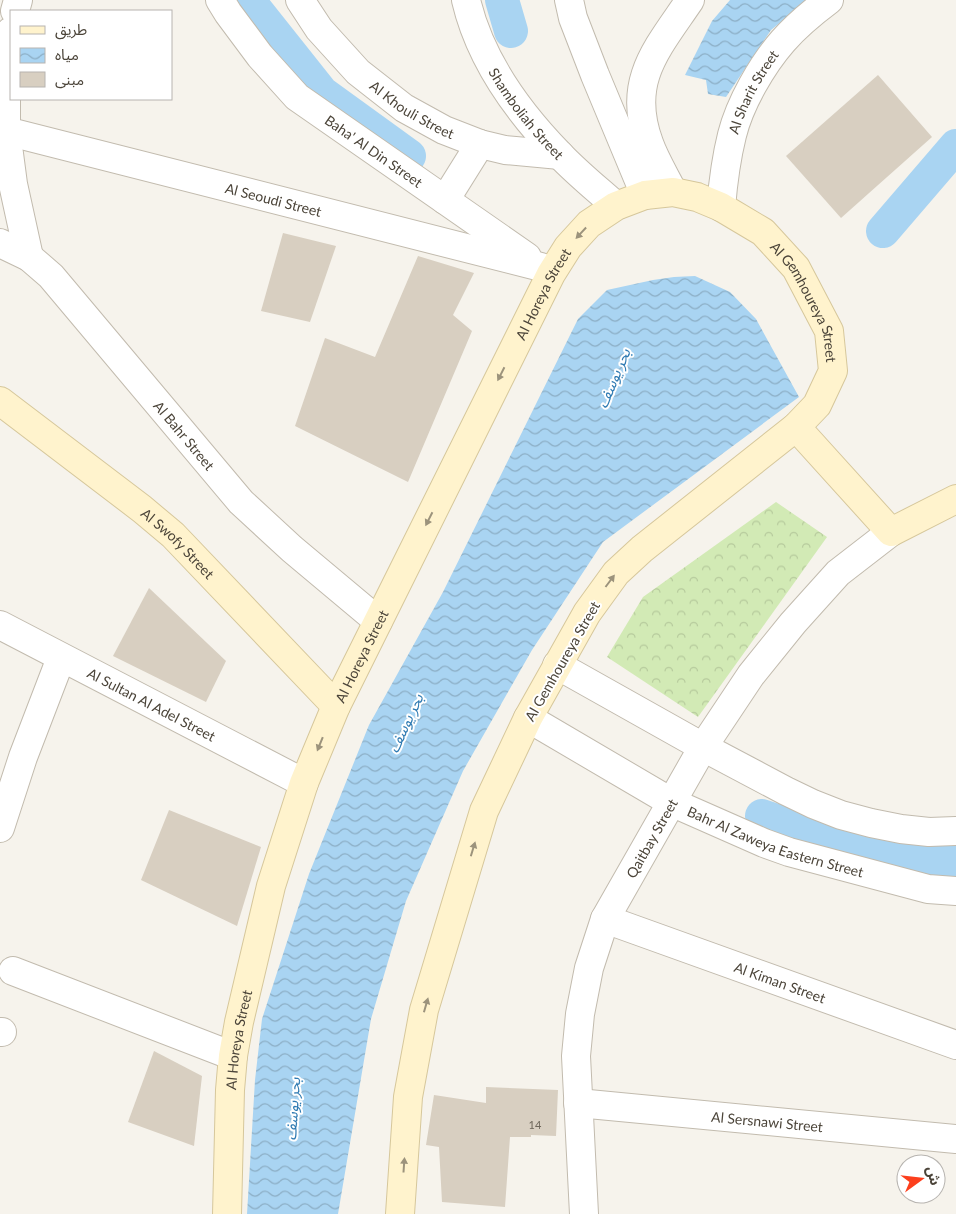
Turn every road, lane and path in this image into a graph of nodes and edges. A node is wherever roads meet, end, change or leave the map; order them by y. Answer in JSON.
{"nodes":[{"id":1,"x":220,"y":0,"type":"edge"},
{"id":2,"x":300,"y":0,"type":"edge"},
{"id":3,"x":466,"y":0,"type":"edge"},
{"id":4,"x":570,"y":0,"type":"edge"},
{"id":5,"x":690,"y":0,"type":"edge"},
{"id":6,"x":829,"y":0,"type":"edge"},
{"id":7,"x":10,"y":42,"type":"edge"},
{"id":8,"x":6,"y":131,"type":"junction"},
{"id":9,"x":480,"y":144,"type":"junction"},
{"id":10,"x":560,"y":155,"type":"junction"},
{"id":11,"x":673,"y":192,"type":"junction"},
{"id":12,"x":645,"y":195,"type":"junction"},
{"id":13,"x":445,"y":200,"type":"junction"},
{"id":14,"x":616,"y":206,"type":"junction"},
{"id":15,"x":721,"y":207,"type":"junction"},
{"id":16,"x":0,"y":243,"type":"edge"},
{"id":17,"x":29,"y":257,"type":"junction"},
{"id":18,"x":546,"y":270,"type":"junction"},
{"id":19,"x":0,"y":401,"type":"edge"},
{"id":20,"x":796,"y":426,"type":"junction"},
{"id":21,"x":956,"y":499,"type":"edge"},
{"id":22,"x":891,"y":532,"type":"junction"},
{"id":23,"x":378,"y":621,"type":"junction"},
{"id":24,"x":0,"y":625,"type":"edge"},
{"id":25,"x":61,"y":658,"type":"junction"},
{"id":26,"x":557,"y":665,"type":"junction"},
{"id":27,"x":336,"y":706,"type":"junction"},
{"id":28,"x":528,"y":718,"type":"junction"},
{"id":29,"x":703,"y":747,"type":"junction"},
{"id":30,"x":304,"y":783,"type":"junction"},
{"id":31,"x":671,"y":802,"type":"junction"},
{"id":32,"x":0,"y":828,"type":"edge"},
{"id":33,"x":956,"y":831,"type":"edge"},
{"id":34,"x":956,"y":891,"type":"edge"},
{"id":35,"x":605,"y":919,"type":"junction"},
{"id":36,"x":13,"y":971,"type":"dead end"},
{"id":37,"x":956,"y":1045,"type":"edge"},
{"id":38,"x":234,"y":1056,"type":"junction"},
{"id":39,"x":578,"y":1103,"type":"junction"},
{"id":40,"x":956,"y":1139,"type":"edge"},
{"id":41,"x":227,"y":1214,"type":"edge"},
{"id":42,"x":400,"y":1214,"type":"edge"},
{"id":43,"x":584,"y":1214,"type":"edge"}],
"edges":[{"from":1,"to":13,"type":"street","name":"Baha' Al Din Street"},
{"from":2,"to":9,"type":"street","name":"Al Khouli Street"},
{"from":3,"to":10,"type":"street","name":"Shamboliah Street"},
{"from":4,"to":12,"type":"street"},
{"from":5,"to":11,"type":"street"},
{"from":6,"to":15,"type":"street","name":"Al Sharit Street"},
{"from":7,"to":8,"type":"street"},
{"from":8,"to":17,"type":"street"},
{"from":8,"to":18,"type":"street","name":"Al Seoudi Street"},
{"from":9,"to":10,"type":"street","name":"Al Khouli Street"},
{"from":9,"to":13,"type":"street"},
{"from":10,"to":14,"type":"street","name":"Shamboliah Street"},
{"from":11,"to":12,"type":"street","name":"Al Horeya Street"},
{"from":11,"to":15,"type":"street","name":"Al Horeya Street"},
{"from":12,"to":14,"type":"street","name":"Al Horeya Street"},
{"from":13,"to":18,"type":"street","name":"Baha' Al Din Street"},
{"from":14,"to":18,"type":"street","name":"Al Horeya Street","one_way":true},
{"from":15,"to":20,"type":"street","name":"Al Gemhoureya Street"},
{"from":16,"to":17,"type":"street","name":"Al Bahr Street"},
{"from":17,"to":23,"type":"street","name":"Al Bahr Street"},
{"from":18,"to":23,"type":"street","name":"Al Horeya Street","one_way":true},
{"from":19,"to":27,"type":"street","name":"Al Swofy Street"},
{"from":20,"to":22,"type":"street"},
{"from":26,"to":20,"type":"street","name":"Al Gemhoureya Street","one_way":true},
{"from":21,"to":22,"type":"street"},
{"from":22,"to":29,"type":"street","name":"Qaitbay Street"},
{"from":23,"to":27,"type":"street","name":"Al Horeya Street"},
{"from":24,"to":25,"type":"street","name":"Al Sultan Al Adel Street"},
{"from":25,"to":30,"type":"street","name":"Al Sultan Al Adel Street"},
{"from":25,"to":32,"type":"street"},
{"from":26,"to":28,"type":"street","name":"Al Gemhoureya Street"},
{"from":26,"to":29,"type":"street"},
{"from":27,"to":30,"type":"street","name":"Al Horeya Street","one_way":true},
{"from":28,"to":31,"type":"street","name":"Bahr Al Zaweya Eastern Street"},
{"from":42,"to":28,"type":"street","name":"Al Gemhoureya Street","one_way":true},
{"from":29,"to":31,"type":"street","name":"Qaitbay Street"},
{"from":29,"to":33,"type":"street"},
{"from":30,"to":38,"type":"street","name":"Al Horeya Street"},
{"from":31,"to":34,"type":"street","name":"Bahr Al Zaweya Eastern Street"},
{"from":31,"to":35,"type":"street","name":"Qaitbay Street"},
{"from":35,"to":37,"type":"street","name":"Al Kiman Street"},
{"from":35,"to":39,"type":"street","name":"Qaitbay Street"},
{"from":36,"to":38,"type":"street"},
{"from":38,"to":41,"type":"street","name":"Al Horeya Street"},
{"from":39,"to":40,"type":"street","name":"Al Sersnawi Street"},
{"from":39,"to":43,"type":"street","name":"Qaitbay Street"}]}
